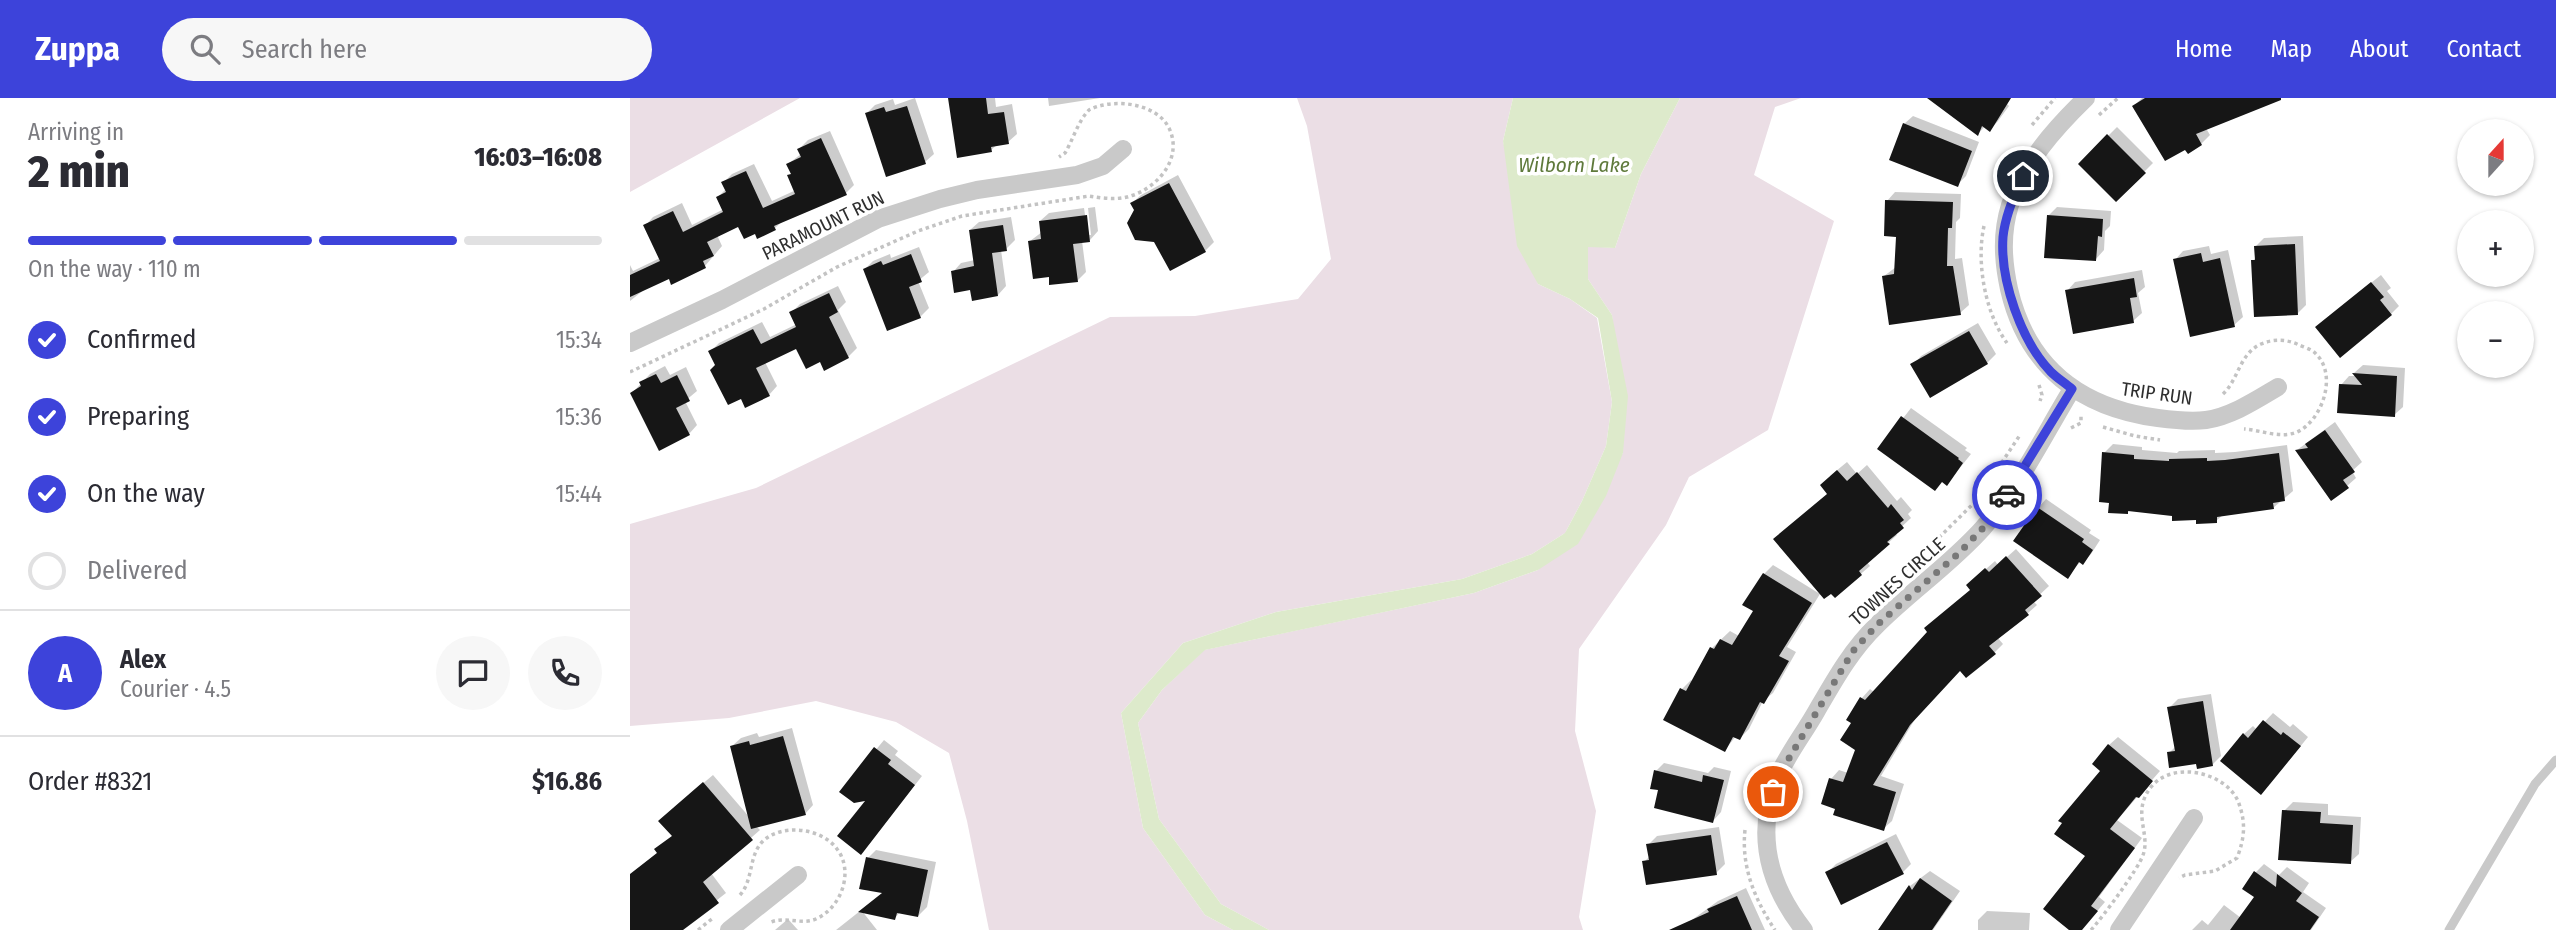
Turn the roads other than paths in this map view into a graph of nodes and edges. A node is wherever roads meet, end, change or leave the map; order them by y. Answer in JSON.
{"nodes":[{"id":1,"x":2086,"y":98,"type":"edge"},
{"id":2,"x":1123,"y":149,"type":"dead end"},
{"id":3,"x":630,"y":343,"type":"edge"},
{"id":4,"x":2278,"y":387,"type":"dead end"},
{"id":5,"x":2072,"y":389,"type":"junction"},
{"id":6,"x":2556,"y":760,"type":"edge"},
{"id":7,"x":2194,"y":818,"type":"dead end"},
{"id":8,"x":798,"y":875,"type":"dead end"},
{"id":9,"x":729,"y":930,"type":"edge"},
{"id":10,"x":1804,"y":930,"type":"edge"},
{"id":11,"x":2119,"y":930,"type":"edge"},
{"id":12,"x":2449,"y":930,"type":"edge"}],
"edges":[{"from":1,"to":5,"type":"street","name":"TRIP RUN"},
{"from":2,"to":3,"type":"street","name":"PARAMOUNT RUN"},
{"from":4,"to":5,"type":"street","name":"TRIP RUN"},
{"from":5,"to":10,"type":"street","name":"TOWNES CIRCLE"},
{"from":6,"to":12,"type":"lane"},
{"from":7,"to":11,"type":"street"},
{"from":8,"to":9,"type":"street"}]}
